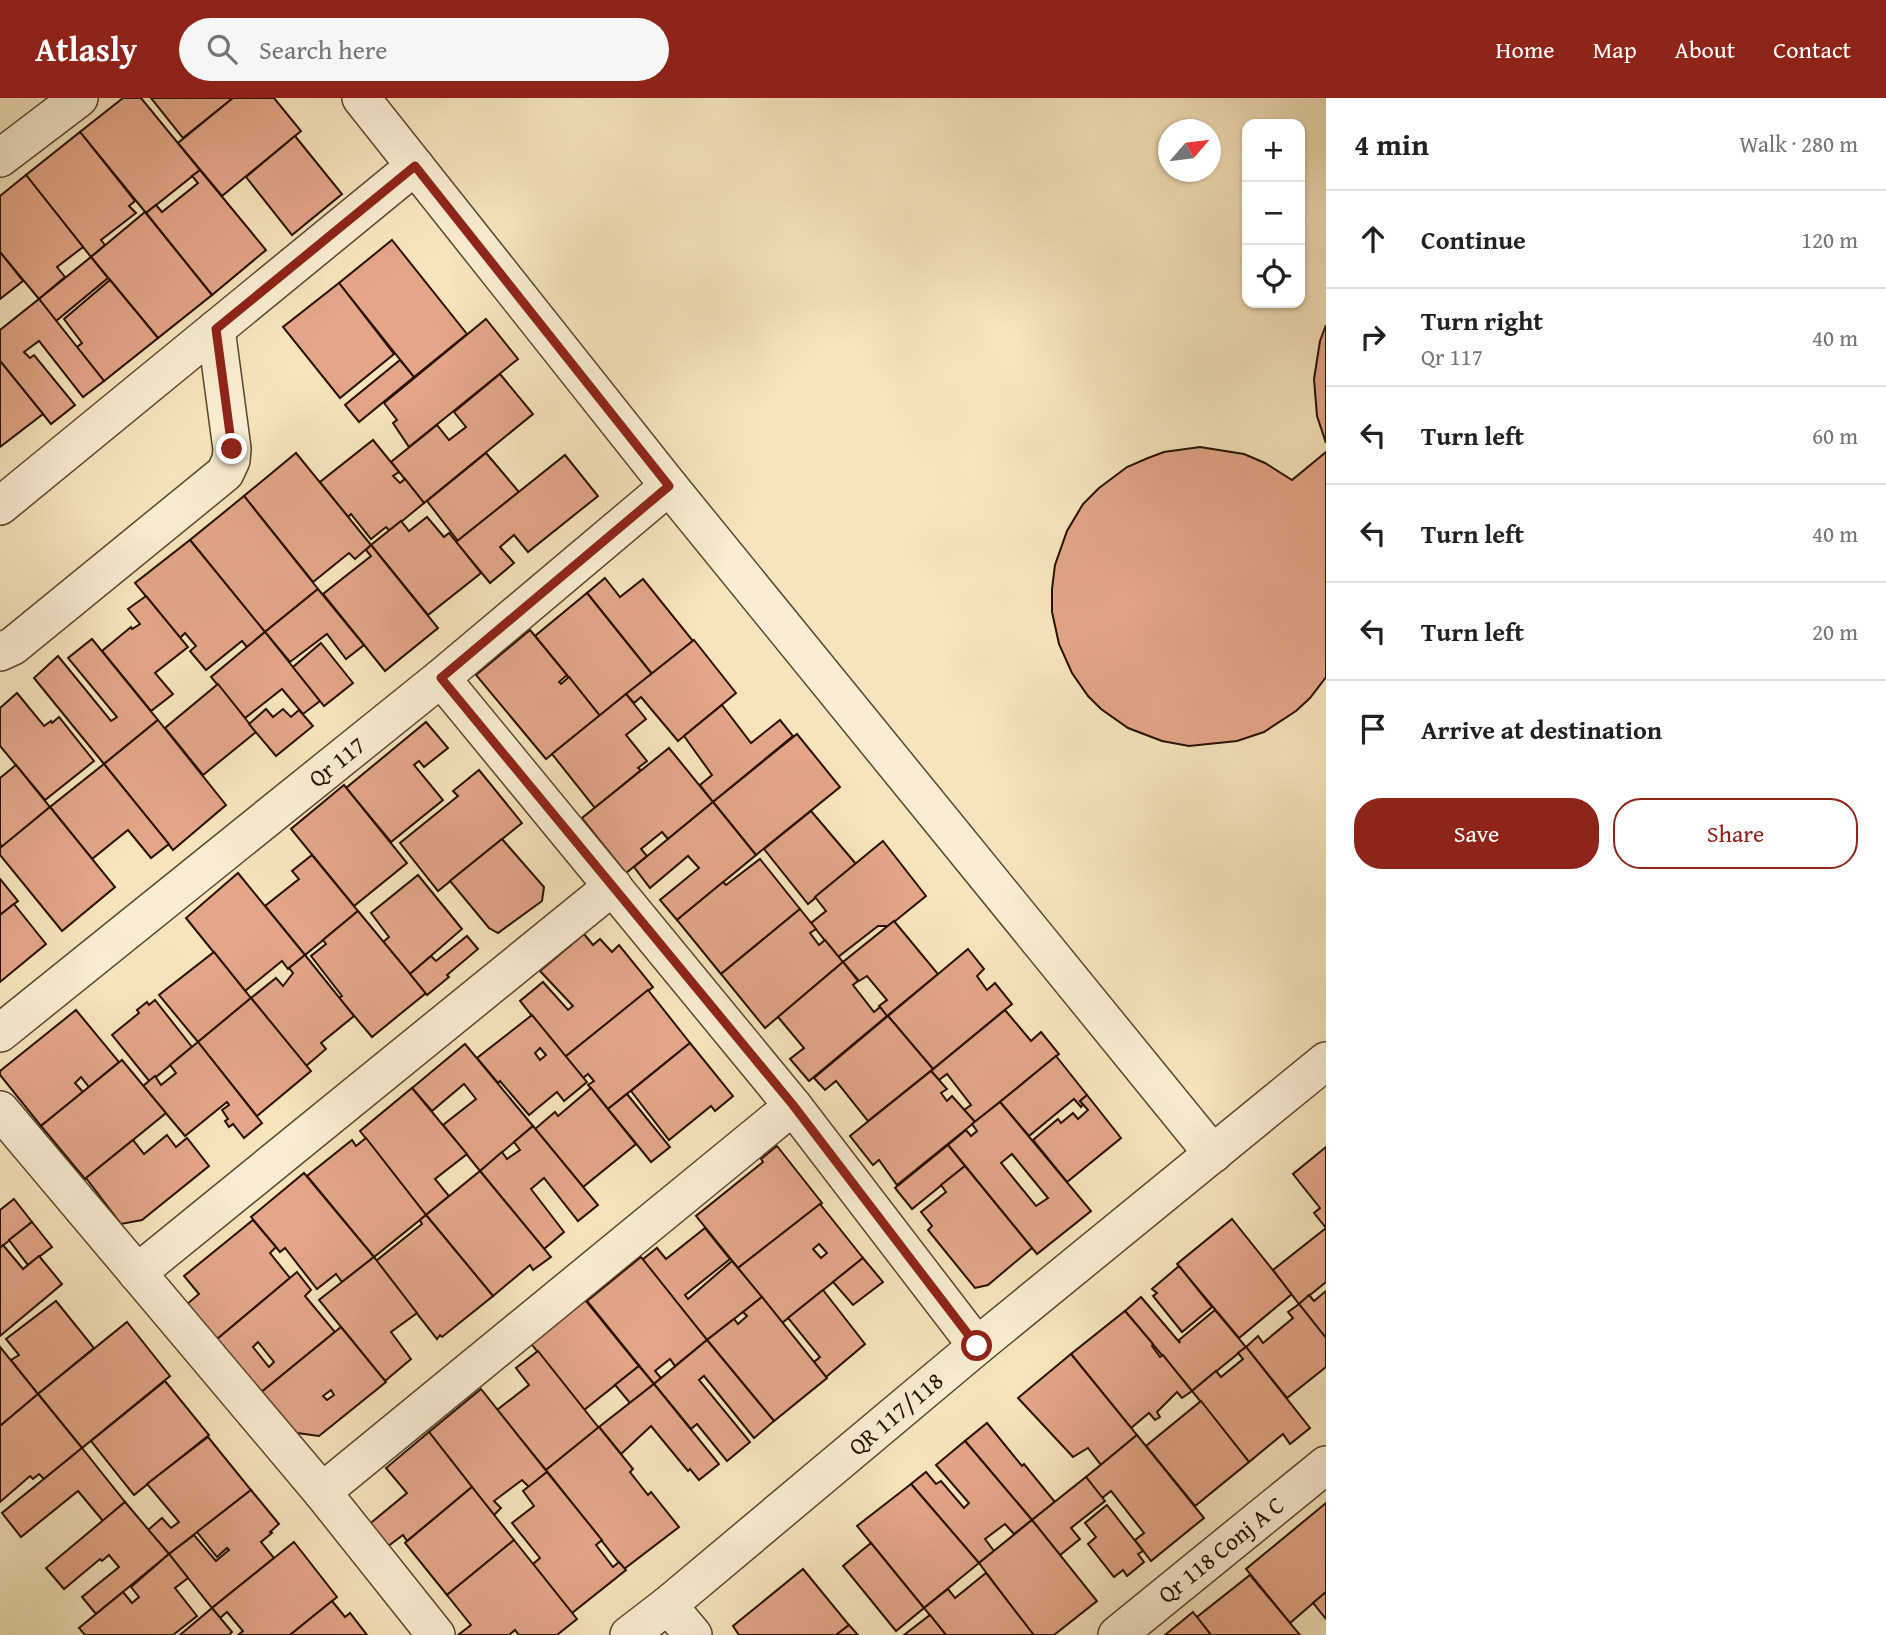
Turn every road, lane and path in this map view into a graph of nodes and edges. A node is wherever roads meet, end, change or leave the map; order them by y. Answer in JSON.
{"nodes":[{"id":1,"x":79,"y":98,"type":"edge"},
{"id":2,"x":361,"y":98,"type":"edge"},
{"id":3,"x":4,"y":148,"type":"edge"},
{"id":4,"x":415,"y":166,"type":"junction"},
{"id":5,"x":216,"y":329,"type":"junction"},
{"id":6,"x":669,"y":486,"type":"junction"},
{"id":7,"x":0,"y":506,"type":"edge"},
{"id":8,"x":0,"y":652,"type":"edge"},
{"id":9,"x":441,"y":678,"type":"junction"},
{"id":10,"x":613,"y":886,"type":"junction"},
{"id":11,"x":0,"y":1033,"type":"edge"},
{"id":12,"x":1326,"y":1061,"type":"edge"},
{"id":13,"x":793,"y":1105,"type":"junction"},
{"id":14,"x":0,"y":1110,"type":"edge"},
{"id":15,"x":1213,"y":1154,"type":"junction"},
{"id":16,"x":137,"y":1273,"type":"junction"},
{"id":17,"x":977,"y":1346,"type":"junction"},
{"id":18,"x":1326,"y":1465,"type":"edge"},
{"id":19,"x":322,"y":1492,"type":"junction"},
{"id":20,"x":668,"y":1605,"type":"junction"},
{"id":21,"x":436,"y":1635,"type":"edge"},
{"id":22,"x":629,"y":1635,"type":"edge"},
{"id":23,"x":693,"y":1635,"type":"edge"},
{"id":24,"x":1117,"y":1635,"type":"edge"}],
"edges":[{"from":1,"to":3,"type":"street"},
{"from":2,"to":4,"type":"street"},
{"from":4,"to":5,"type":"street"},
{"from":4,"to":6,"type":"street"},
{"from":5,"to":7,"type":"street"},
{"from":5,"to":8,"type":"street"},
{"from":6,"to":9,"type":"street","name":"Qr 117"},
{"from":6,"to":15,"type":"street"},
{"from":9,"to":10,"type":"street"},
{"from":9,"to":11,"type":"street","name":"Qr 117"},
{"from":10,"to":13,"type":"street"},
{"from":10,"to":16,"type":"street"},
{"from":12,"to":15,"type":"street","name":"QR 117/118"},
{"from":13,"to":17,"type":"street"},
{"from":13,"to":19,"type":"street"},
{"from":14,"to":16,"type":"street"},
{"from":15,"to":17,"type":"street","name":"QR 117/118"},
{"from":16,"to":19,"type":"street"},
{"from":17,"to":20,"type":"street","name":"QR 117/118"},
{"from":18,"to":24,"type":"street","name":"Qr 118 Conj A C"},
{"from":19,"to":21,"type":"street"},
{"from":20,"to":22,"type":"street","name":"QR 117/118"},
{"from":20,"to":23,"type":"street"}]}
